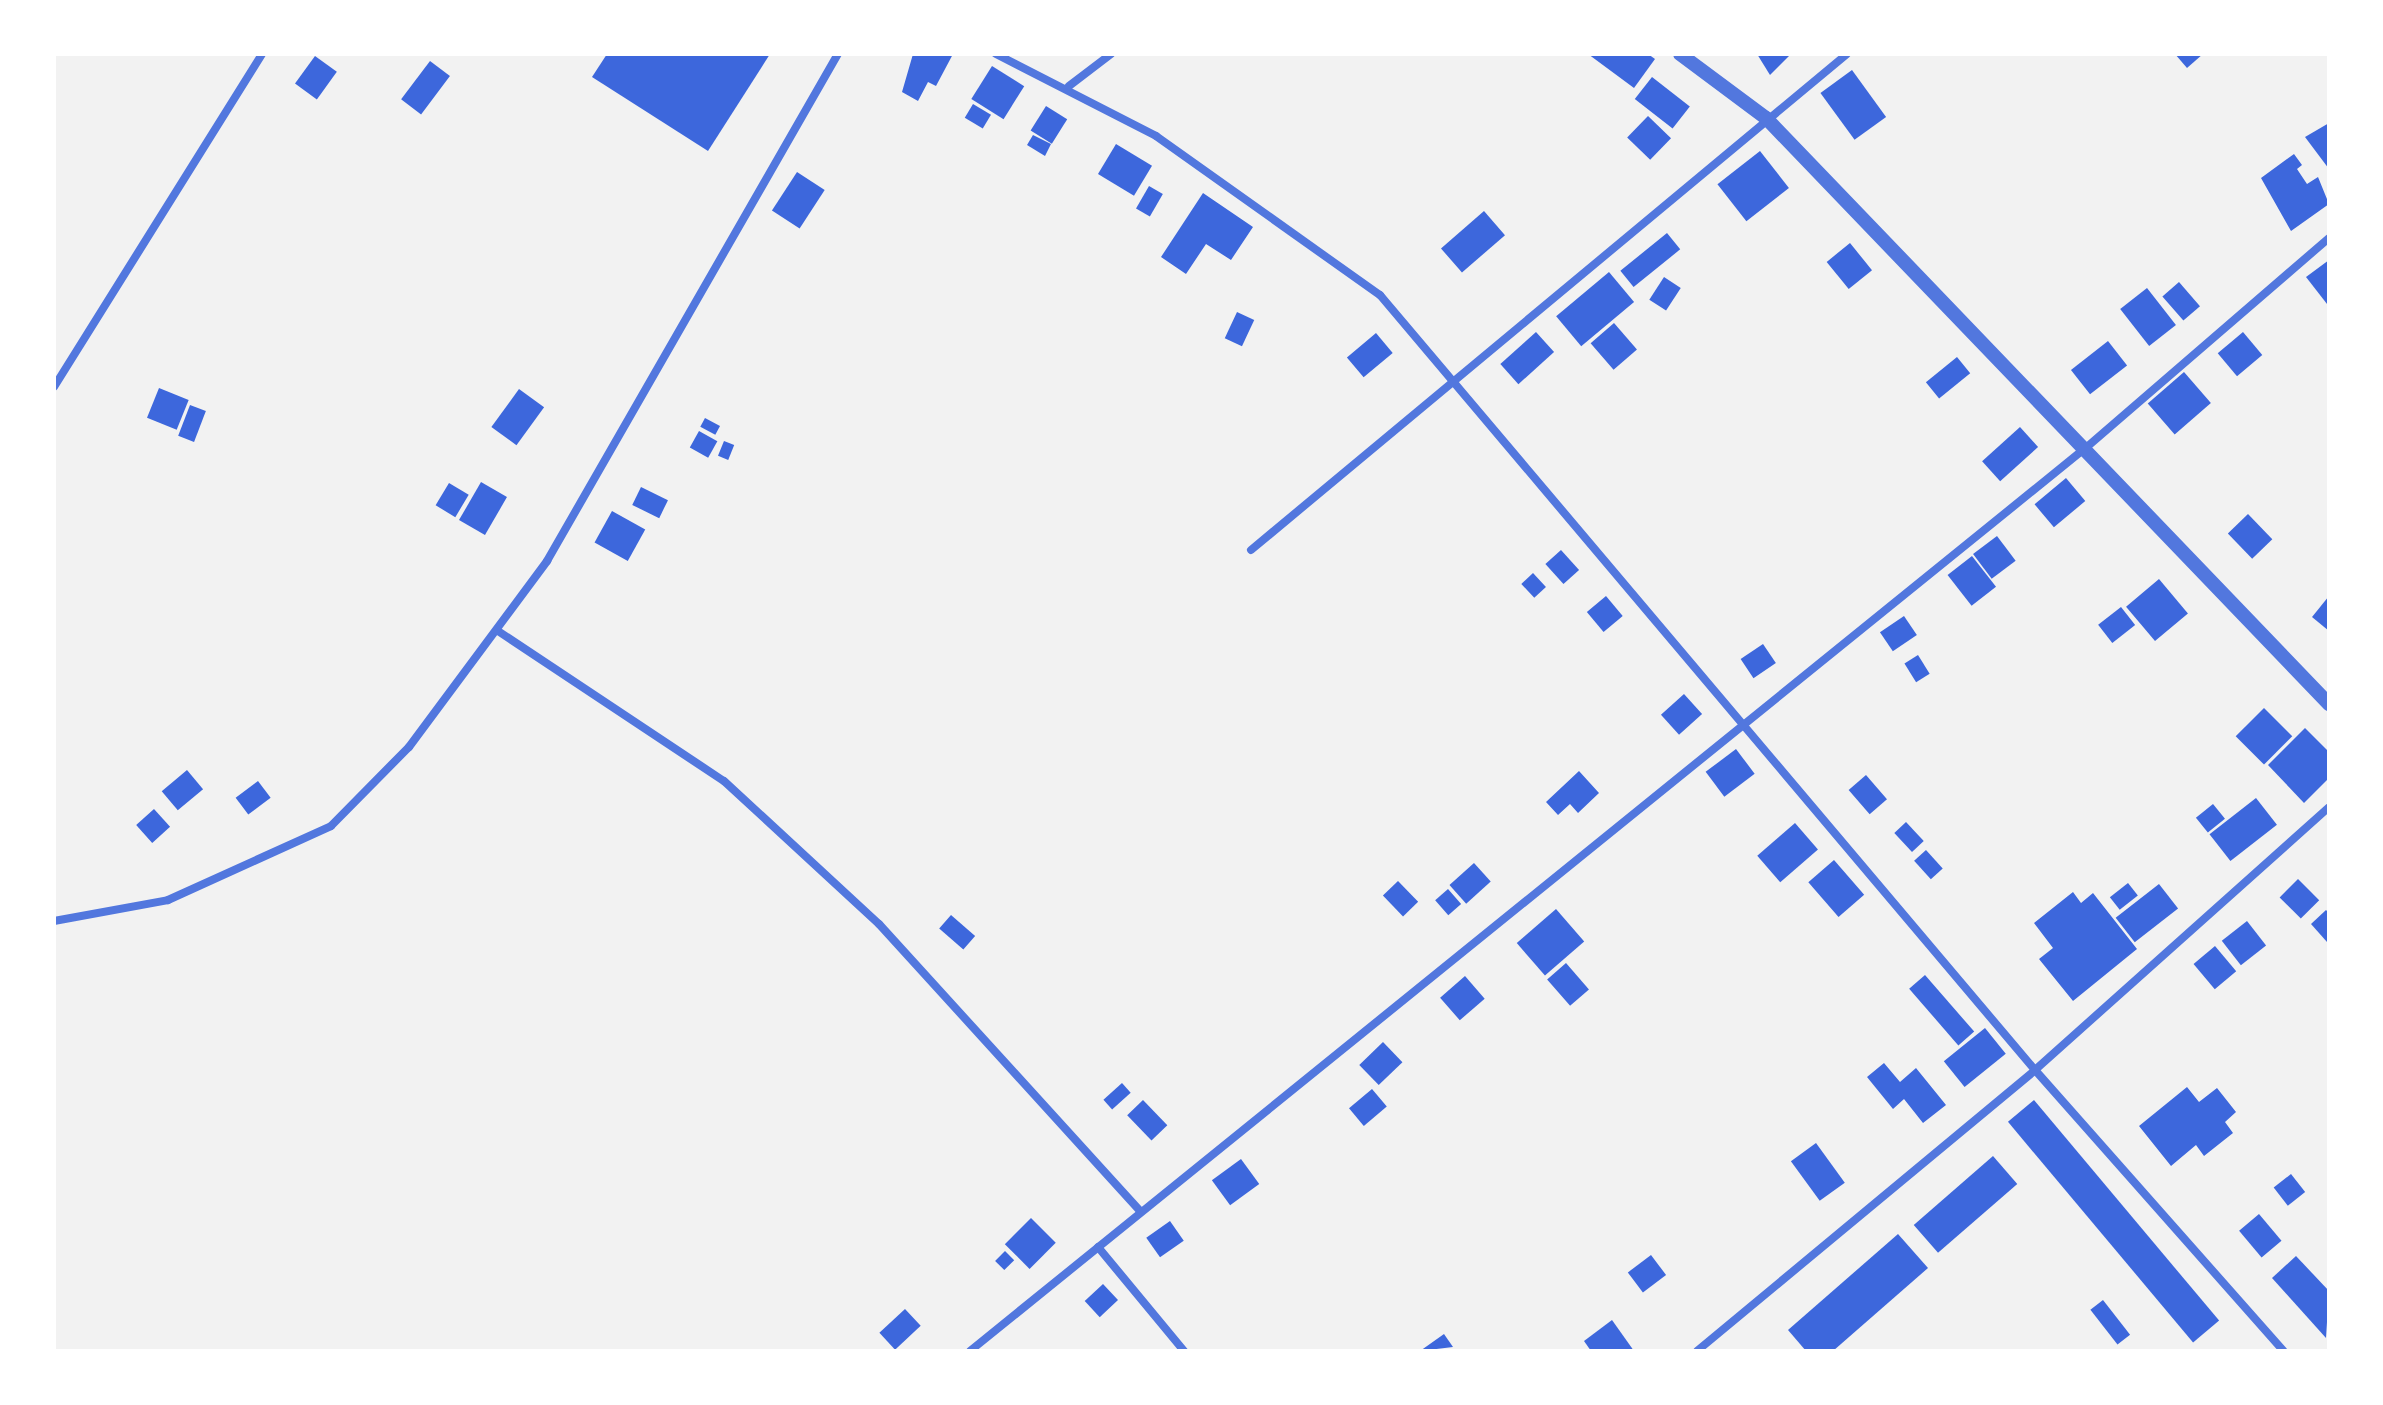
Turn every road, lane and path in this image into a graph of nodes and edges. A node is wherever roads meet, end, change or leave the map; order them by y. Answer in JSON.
{"nodes":[{"id":1,"x":262,"y":54,"type":"edge"},
{"id":2,"x":838,"y":54,"type":"edge"},
{"id":3,"x":996,"y":54,"type":"edge"},
{"id":4,"x":1111,"y":54,"type":"edge"},
{"id":5,"x":1680,"y":54,"type":"edge"},
{"id":6,"x":1847,"y":54,"type":"edge"},
{"id":7,"x":1069,"y":86,"type":"junction"},
{"id":8,"x":1766,"y":118,"type":"junction"},
{"id":9,"x":2329,"y":238,"type":"edge"},
{"id":10,"x":1459,"y":383,"type":"junction"},
{"id":11,"x":54,"y":387,"type":"edge"},
{"id":12,"x":2088,"y":446,"type":"junction"},
{"id":13,"x":1251,"y":550,"type":"dead end"},
{"id":14,"x":498,"y":631,"type":"junction"},
{"id":15,"x":2329,"y":704,"type":"edge"},
{"id":16,"x":1746,"y":722,"type":"junction"},
{"id":17,"x":2329,"y":807,"type":"edge"},
{"id":18,"x":54,"y":921,"type":"edge"},
{"id":19,"x":2035,"y":1070,"type":"junction"},
{"id":20,"x":1141,"y":1212,"type":"junction"},
{"id":21,"x":1098,"y":1247,"type":"junction"},
{"id":22,"x":970,"y":1351,"type":"edge"},
{"id":23,"x":1184,"y":1351,"type":"edge"},
{"id":24,"x":1697,"y":1351,"type":"edge"},
{"id":25,"x":2284,"y":1351,"type":"edge"}],
"edges":[{"from":1,"to":11,"type":"street"},
{"from":2,"to":14,"type":"street"},
{"from":3,"to":7,"type":"street"},
{"from":4,"to":7,"type":"street"},
{"from":5,"to":8,"type":"street"},
{"from":6,"to":8,"type":"street"},
{"from":7,"to":10,"type":"street"},
{"from":8,"to":10,"type":"street"},
{"from":8,"to":12,"type":"street"},
{"from":9,"to":12,"type":"street"},
{"from":10,"to":13,"type":"street"},
{"from":10,"to":16,"type":"street"},
{"from":12,"to":15,"type":"street"},
{"from":12,"to":16,"type":"street"},
{"from":14,"to":18,"type":"street"},
{"from":14,"to":20,"type":"street"},
{"from":16,"to":19,"type":"street"},
{"from":16,"to":20,"type":"street"},
{"from":17,"to":19,"type":"street"},
{"from":19,"to":24,"type":"street"},
{"from":19,"to":25,"type":"street"},
{"from":20,"to":21,"type":"street"},
{"from":21,"to":22,"type":"street"},
{"from":21,"to":23,"type":"street"}]}
